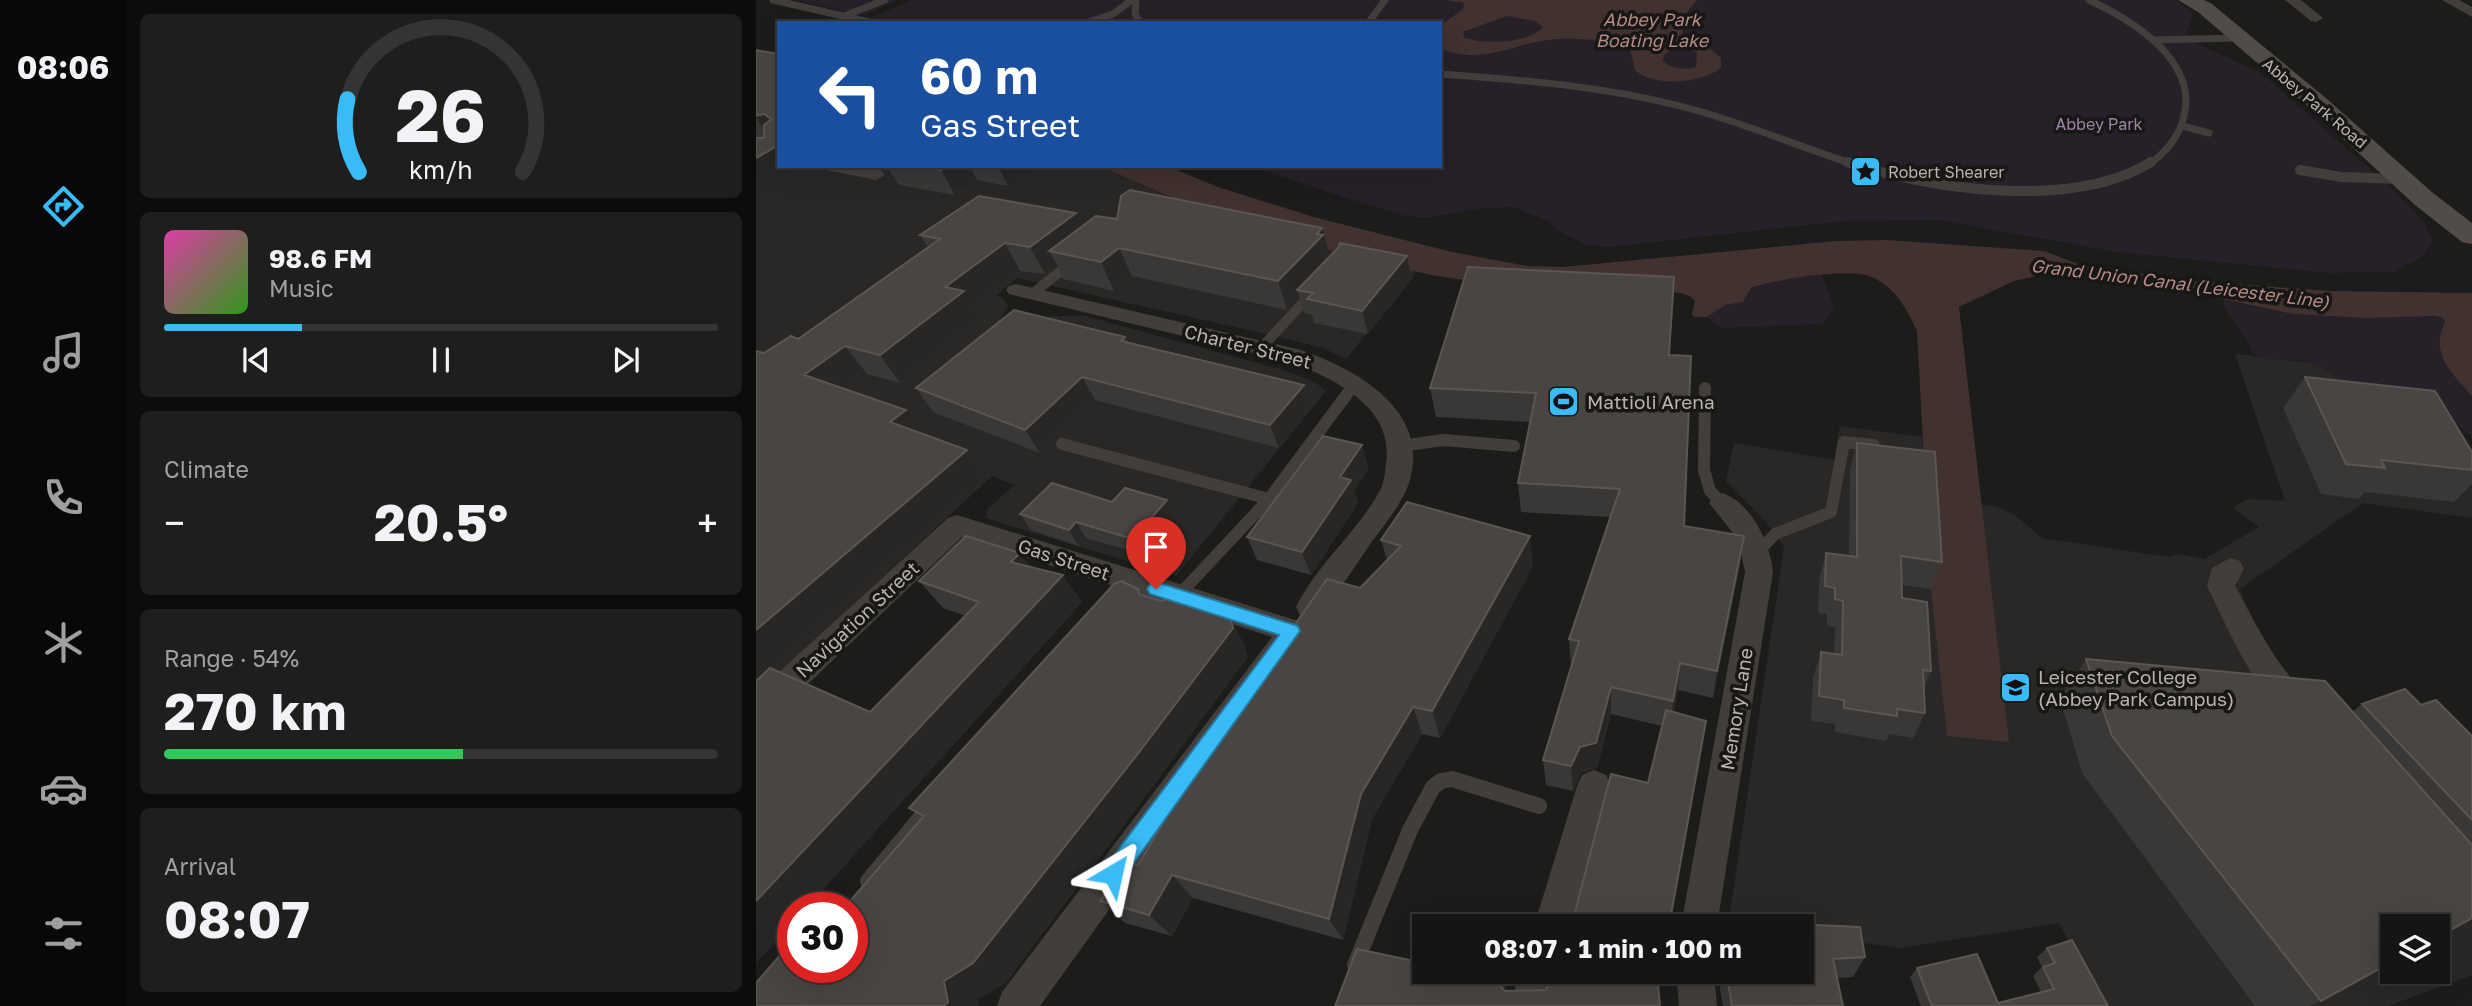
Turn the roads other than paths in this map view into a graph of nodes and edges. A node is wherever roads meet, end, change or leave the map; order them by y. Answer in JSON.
{"nodes":[{"id":1,"x":773,"y":0,"type":"edge"},
{"id":2,"x":885,"y":0,"type":"edge"},
{"id":3,"x":1134,"y":0,"type":"edge"},
{"id":4,"x":1385,"y":0,"type":"edge"},
{"id":5,"x":2089,"y":0,"type":"edge"},
{"id":6,"x":2292,"y":0,"type":"edge"},
{"id":7,"x":2449,"y":0,"type":"edge"},
{"id":8,"x":2198,"y":3,"type":"edge"},
{"id":9,"x":2472,"y":13,"type":"edge"},
{"id":10,"x":843,"y":16,"type":"junction"},
{"id":11,"x":2316,"y":18,"type":"dead end"},
{"id":12,"x":865,"y":21,"type":"edge"},
{"id":13,"x":1092,"y":21,"type":"edge"},
{"id":14,"x":1139,"y":21,"type":"edge"},
{"id":15,"x":1369,"y":21,"type":"edge"},
{"id":16,"x":2238,"y":38,"type":"junction"},
{"id":17,"x":2154,"y":40,"type":"junction"},
{"id":18,"x":1442,"y":74,"type":"edge"},
{"id":19,"x":2182,"y":126,"type":"junction"},
{"id":20,"x":2209,"y":133,"type":"dead end"},
{"id":21,"x":842,"y":168,"type":"edge"},
{"id":22,"x":2300,"y":170,"type":"dead end"},
{"id":23,"x":876,"y":175,"type":"dead end"},
{"id":24,"x":2404,"y":179,"type":"junction"},
{"id":25,"x":2472,"y":253,"type":"edge"},
{"id":26,"x":1083,"y":254,"type":"edge"},
{"id":27,"x":1321,"y":284,"type":"edge"},
{"id":28,"x":1031,"y":299,"type":"joint"},
{"id":29,"x":1261,"y":348,"type":"junction"},
{"id":30,"x":1356,"y":382,"type":"junction"},
{"id":31,"x":1705,"y":388,"type":"dead end"},
{"id":32,"x":1062,"y":444,"type":"dead end"},
{"id":33,"x":1401,"y":446,"type":"junction"},
{"id":34,"x":1514,"y":446,"type":"dead end"},
{"id":35,"x":1885,"y":447,"type":"edge"},
{"id":36,"x":1269,"y":499,"type":"junction"},
{"id":37,"x":1722,"y":503,"type":"joint"},
{"id":38,"x":957,"y":525,"type":"joint"},
{"id":39,"x":1758,"y":552,"type":"junction"},
{"id":40,"x":2230,"y":569,"type":"dead end"},
{"id":41,"x":1178,"y":597,"type":"junction"},
{"id":42,"x":1292,"y":631,"type":"junction"},
{"id":43,"x":756,"y":713,"type":"edge"},
{"id":44,"x":2315,"y":730,"type":"edge"},
{"id":45,"x":1594,"y":786,"type":"dead end"},
{"id":46,"x":943,"y":791,"type":"edge"},
{"id":47,"x":1539,"y":806,"type":"dead end"},
{"id":48,"x":859,"y":892,"type":"edge"},
{"id":49,"x":1556,"y":914,"type":"edge"},
{"id":50,"x":1701,"y":914,"type":"edge"},
{"id":51,"x":1349,"y":980,"type":"edge"},
{"id":52,"x":1535,"y":984,"type":"edge"},
{"id":53,"x":1696,"y":984,"type":"edge"},
{"id":54,"x":1016,"y":1006,"type":"edge"},
{"id":55,"x":1529,"y":1006,"type":"edge"},
{"id":56,"x":1698,"y":1006,"type":"edge"}],
"edges":[{"from":1,"to":10,"type":"lane"},
{"from":2,"to":10,"type":"lane"},
{"from":3,"to":13,"type":"lane"},
{"from":3,"to":14,"type":"lane"},
{"from":4,"to":15,"type":"lane"},
{"from":5,"to":17,"type":"lane"},
{"from":6,"to":11,"type":"street"},
{"from":7,"to":9,"type":"street"},
{"from":8,"to":16,"type":"main road","name":"Abbey Park Road"},
{"from":10,"to":12,"type":"lane"},
{"from":16,"to":17,"type":"lane"},
{"from":16,"to":24,"type":"main road","name":"Abbey Park Road"},
{"from":17,"to":19,"type":"lane"},
{"from":18,"to":19,"type":"lane"},
{"from":19,"to":20,"type":"lane"},
{"from":21,"to":23,"type":"street"},
{"from":22,"to":24,"type":"lane"},
{"from":24,"to":25,"type":"main road","name":"Abbey Park Road"},
{"from":26,"to":28,"type":"lane"},
{"from":27,"to":29,"type":"lane"},
{"from":28,"to":29,"type":"street","name":"Charter Street"},
{"from":29,"to":30,"type":"street","name":"Charter Street"},
{"from":30,"to":33,"type":"street","name":"Charter Street"},
{"from":30,"to":36,"type":"lane"},
{"from":31,"to":37,"type":"lane"},
{"from":32,"to":36,"type":"lane"},
{"from":33,"to":34,"type":"lane"},
{"from":33,"to":42,"type":"street","name":"Charter Street"},
{"from":35,"to":39,"type":"lane"},
{"from":36,"to":41,"type":"lane"},
{"from":37,"to":39,"type":"street"},
{"from":38,"to":41,"type":"street","name":"Gas Street"},
{"from":38,"to":43,"type":"street","name":"Navigation Street"},
{"from":39,"to":50,"type":"street","name":"Memory Lane"},
{"from":40,"to":44,"type":"street"},
{"from":41,"to":42,"type":"street","name":"Gas Street"},
{"from":42,"to":54,"type":"street","name":"Charter Street"},
{"from":45,"to":49,"type":"street"},
{"from":46,"to":48,"type":"lane"},
{"from":47,"to":51,"type":"lane"},
{"from":52,"to":55,"type":"street"},
{"from":53,"to":56,"type":"street"}]}
